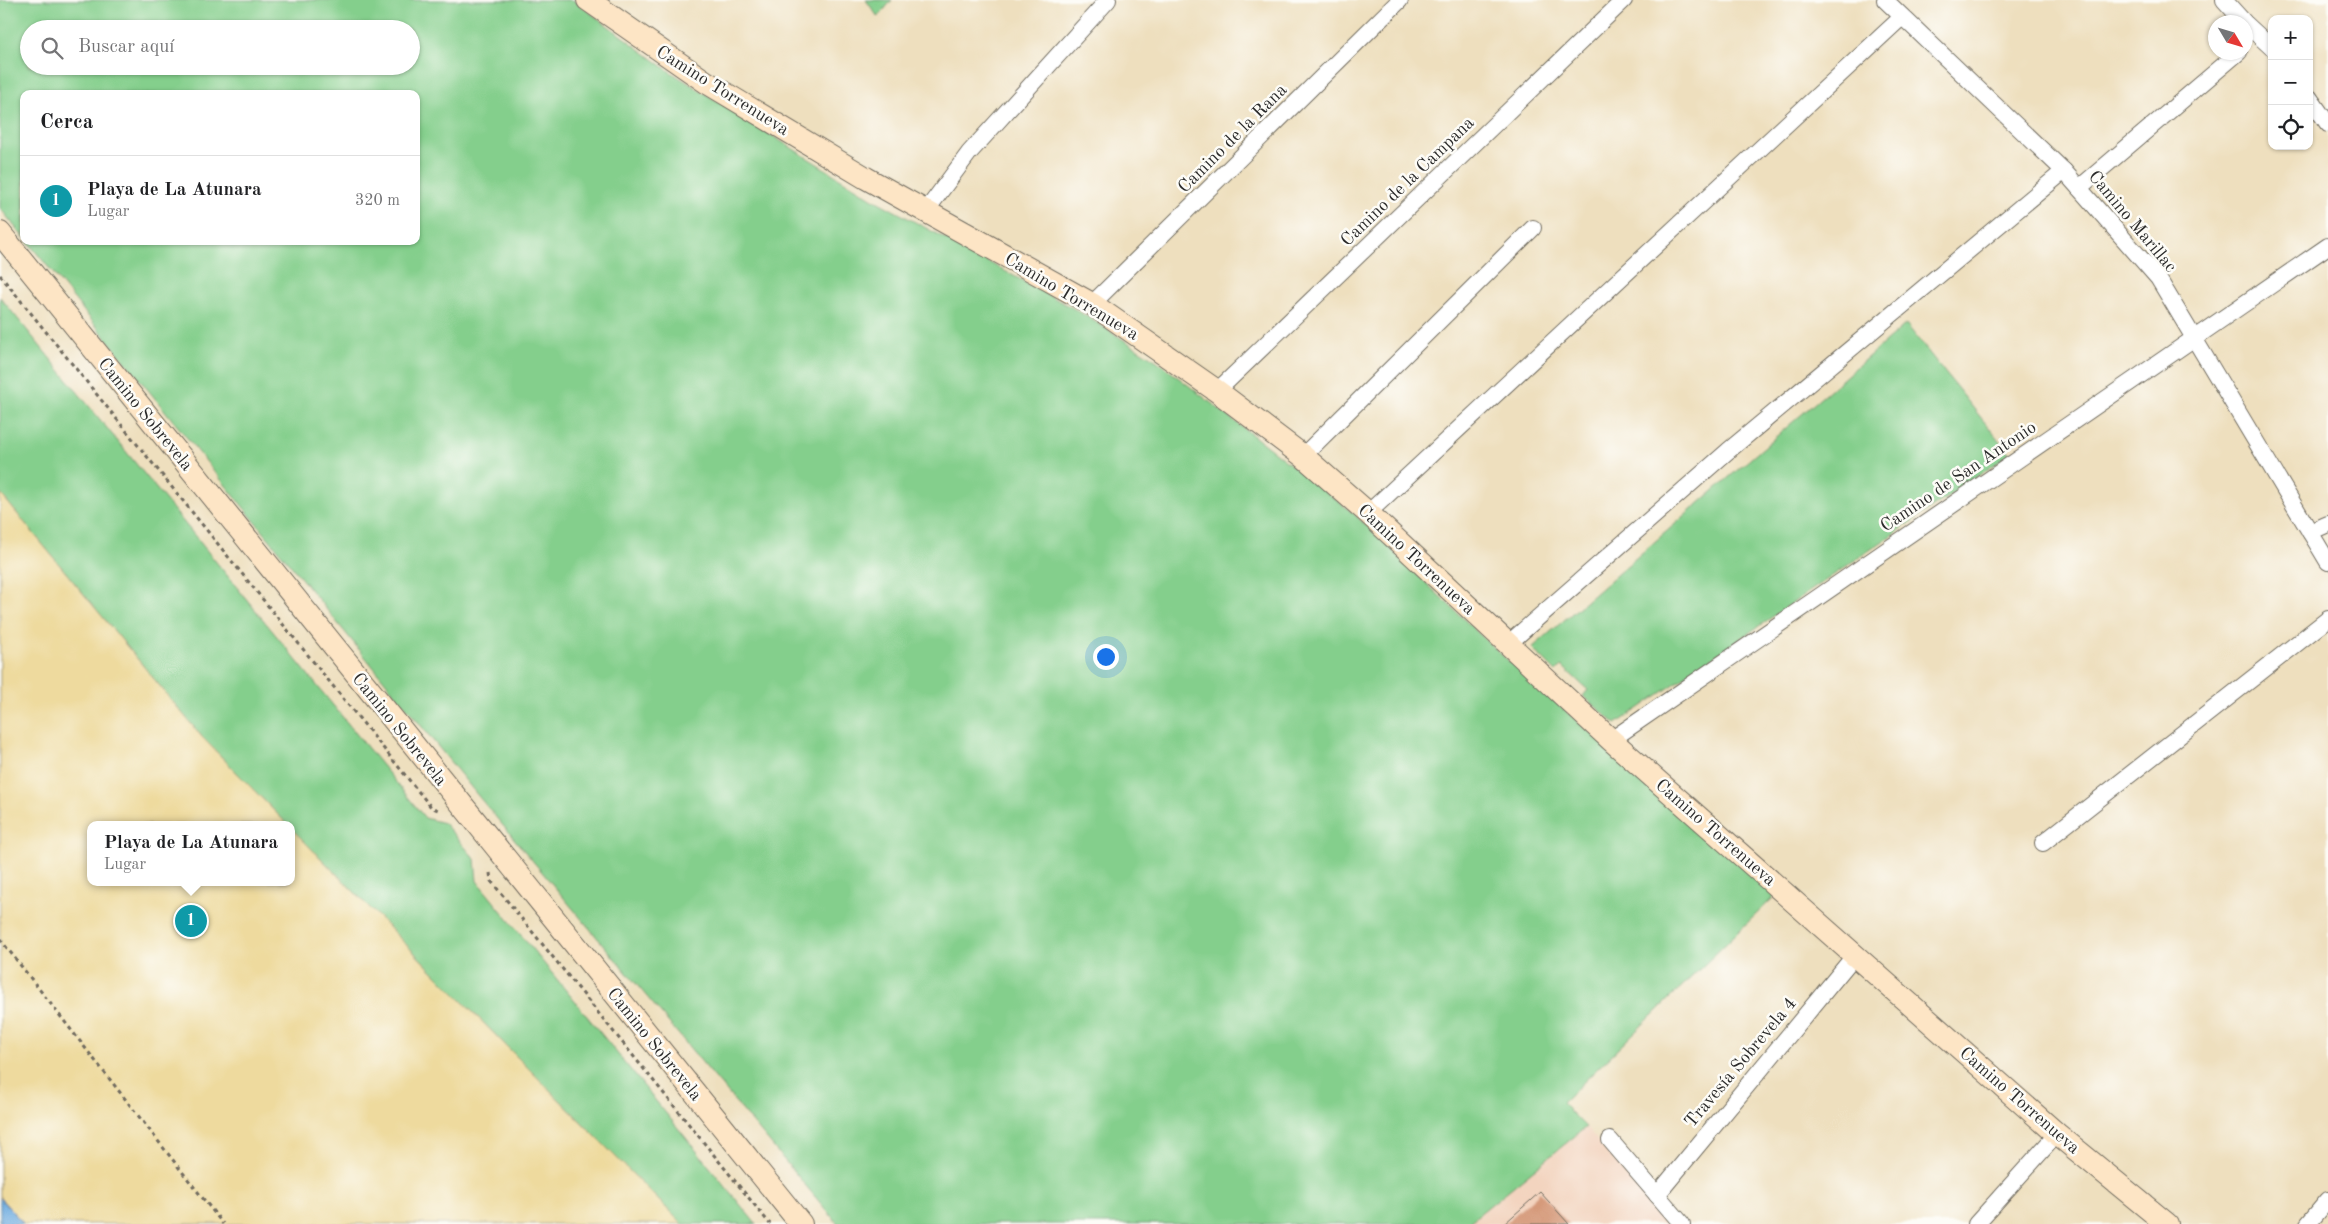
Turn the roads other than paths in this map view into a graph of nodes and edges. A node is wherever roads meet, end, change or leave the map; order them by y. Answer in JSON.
{"nodes":[{"id":1,"x":588,"y":0,"type":"edge"},
{"id":2,"x":1108,"y":0,"type":"edge"},
{"id":3,"x":1400,"y":0,"type":"edge"},
{"id":4,"x":1624,"y":0,"type":"edge"},
{"id":5,"x":1886,"y":0,"type":"edge"},
{"id":6,"x":2224,"y":0,"type":"edge"},
{"id":7,"x":2238,"y":15,"type":"edge"},
{"id":8,"x":1902,"y":17,"type":"junction"},
{"id":9,"x":2253,"y":30,"type":"edge"},
{"id":10,"x":2260,"y":37,"type":"junction"},
{"id":11,"x":2253,"y":42,"type":"edge"},
{"id":12,"x":2268,"y":44,"type":"edge"},
{"id":13,"x":2230,"y":60,"type":"edge"},
{"id":14,"x":2313,"y":103,"type":"edge"},
{"id":15,"x":2328,"y":124,"type":"edge"},
{"id":16,"x":2064,"y":170,"type":"junction"},
{"id":17,"x":2079,"y":188,"type":"junction"},
{"id":18,"x":926,"y":211,"type":"junction"},
{"id":19,"x":1533,"y":228,"type":"dead end"},
{"id":20,"x":0,"y":233,"type":"edge"},
{"id":21,"x":2328,"y":246,"type":"edge"},
{"id":22,"x":1092,"y":304,"type":"junction"},
{"id":23,"x":2194,"y":340,"type":"junction"},
{"id":24,"x":1217,"y":391,"type":"junction"},
{"id":25,"x":1303,"y":456,"type":"junction"},
{"id":26,"x":1368,"y":513,"type":"junction"},
{"id":27,"x":2328,"y":524,"type":"edge"},
{"id":28,"x":2310,"y":532,"type":"junction"},
{"id":29,"x":2328,"y":562,"type":"edge"},
{"id":30,"x":2328,"y":619,"type":"edge"},
{"id":31,"x":1508,"y":644,"type":"junction"},
{"id":32,"x":1611,"y":740,"type":"junction"},
{"id":33,"x":2042,"y":843,"type":"dead end"},
{"id":34,"x":1855,"y":954,"type":"junction"},
{"id":35,"x":2057,"y":1134,"type":"junction"},
{"id":36,"x":1610,"y":1140,"type":"dead end"},
{"id":37,"x":1656,"y":1194,"type":"junction"},
{"id":38,"x":2328,"y":1200,"type":"edge"},
{"id":39,"x":801,"y":1224,"type":"edge"},
{"id":40,"x":1682,"y":1224,"type":"edge"},
{"id":41,"x":1976,"y":1224,"type":"edge"},
{"id":42,"x":2166,"y":1224,"type":"edge"},
{"id":43,"x":2308,"y":1224,"type":"edge"}],
"edges":[{"from":1,"to":18,"type":"street","name":"Camino Torrenueva"},
{"from":2,"to":18,"type":"street"},
{"from":3,"to":22,"type":"street","name":"Camino de la Rana"},
{"from":4,"to":24,"type":"street","name":"Camino de la Campana"},
{"from":5,"to":8,"type":"street","name":"Camino Marillac"},
{"from":6,"to":7,"type":"street"},
{"from":8,"to":16,"type":"street","name":"Camino Marillac"},
{"from":8,"to":26,"type":"street"},
{"from":9,"to":10,"type":"street"},
{"from":10,"to":11,"type":"street"},
{"from":10,"to":12,"type":"street"},
{"from":13,"to":17,"type":"street"},
{"from":14,"to":15,"type":"street"},
{"from":16,"to":17,"type":"street","name":"Camino Marillac"},
{"from":16,"to":31,"type":"street"},
{"from":17,"to":23,"type":"street","name":"Camino Marillac"},
{"from":18,"to":22,"type":"street","name":"Camino Torrenueva"},
{"from":19,"to":25,"type":"street"},
{"from":20,"to":39,"type":"street","name":"Camino Sobrevela"},
{"from":21,"to":23,"type":"street","name":"Camino de San Antonio"},
{"from":22,"to":24,"type":"street","name":"Camino Torrenueva"},
{"from":23,"to":28,"type":"street","name":"Camino Marillac"},
{"from":23,"to":32,"type":"street","name":"Camino de San Antonio"},
{"from":24,"to":25,"type":"street","name":"Camino Torrenueva"},
{"from":25,"to":26,"type":"street","name":"Camino Torrenueva"},
{"from":26,"to":31,"type":"street","name":"Camino Torrenueva"},
{"from":27,"to":28,"type":"street"},
{"from":28,"to":29,"type":"street","name":"Camino Marillac"},
{"from":30,"to":33,"type":"street"},
{"from":31,"to":32,"type":"street","name":"Camino Torrenueva"},
{"from":32,"to":34,"type":"street","name":"Camino Torrenueva"},
{"from":34,"to":35,"type":"street","name":"Camino Torrenueva"},
{"from":34,"to":37,"type":"street","name":"Travesía Sobrevela 4"},
{"from":35,"to":41,"type":"street"},
{"from":35,"to":42,"type":"street","name":"Camino Torrenueva"},
{"from":36,"to":37,"type":"street"},
{"from":37,"to":40,"type":"street"},
{"from":38,"to":43,"type":"street"}]}
